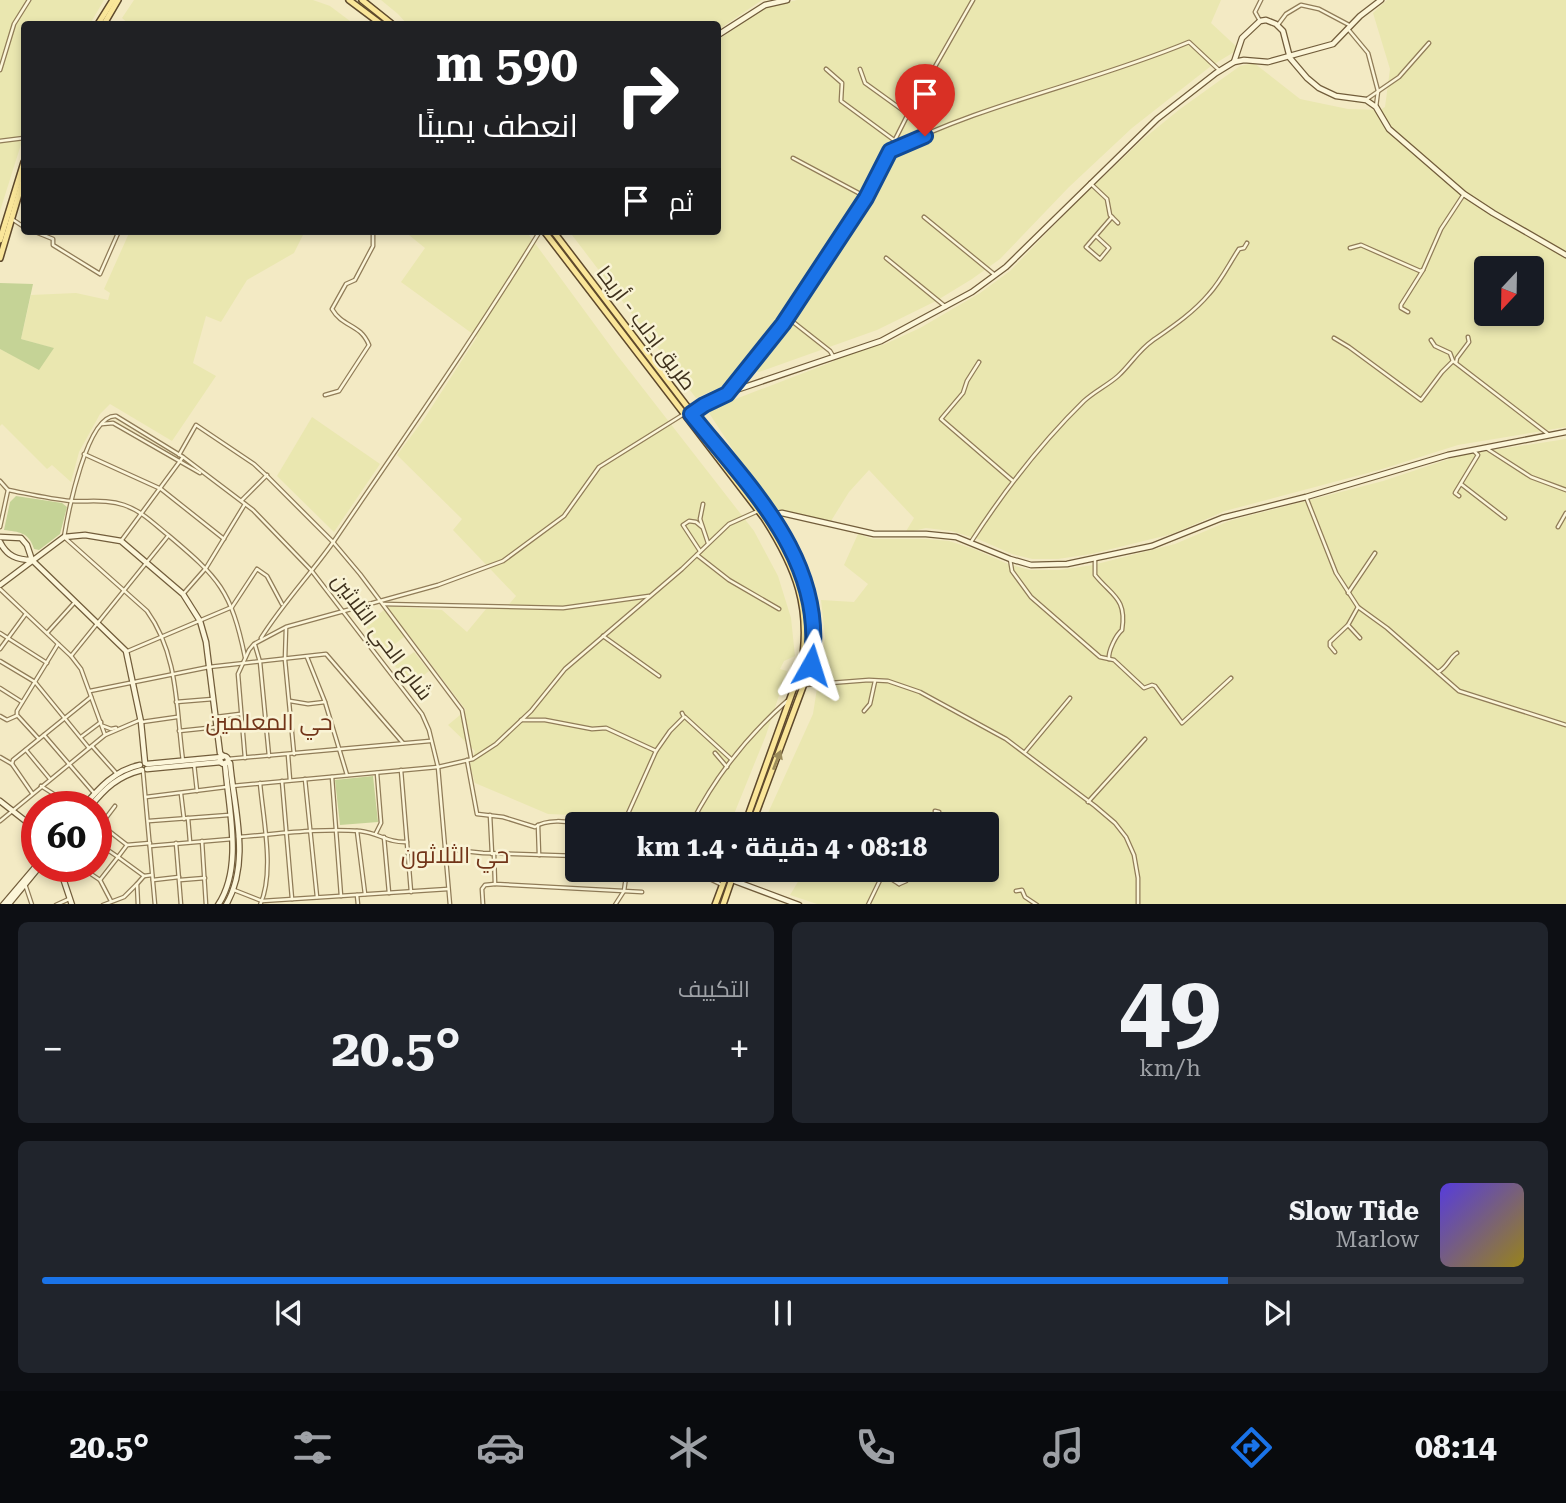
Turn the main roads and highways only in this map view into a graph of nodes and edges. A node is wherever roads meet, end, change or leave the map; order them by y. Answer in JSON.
{"nodes":[{"id":1,"x":113,"y":0,"type":"edge"},
{"id":2,"x":118,"y":0,"type":"edge"},
{"id":3,"x":349,"y":0,"type":"edge"},
{"id":4,"x":362,"y":0,"type":"edge"},
{"id":5,"x":100,"y":21,"type":"edge"},
{"id":6,"x":106,"y":21,"type":"edge"},
{"id":7,"x":377,"y":21,"type":"edge"},
{"id":8,"x":388,"y":21,"type":"edge"},
{"id":9,"x":21,"y":172,"type":"edge"},
{"id":10,"x":21,"y":188,"type":"edge"},
{"id":11,"x":548,"y":235,"type":"edge"},
{"id":12,"x":554,"y":235,"type":"edge"},
{"id":13,"x":555,"y":239,"type":"junction"},
{"id":14,"x":0,"y":240,"type":"edge"},
{"id":15,"x":0,"y":258,"type":"edge"},
{"id":16,"x":725,"y":463,"type":"junction"},
{"id":17,"x":749,"y":812,"type":"edge"},
{"id":18,"x":756,"y":812,"type":"edge"},
{"id":19,"x":724,"y":882,"type":"edge"},
{"id":20,"x":731,"y":882,"type":"edge"},
{"id":21,"x":715,"y":904,"type":"edge"},
{"id":22,"x":723,"y":904,"type":"edge"}],
"edges":[{"from":1,"to":5,"type":"main road"},
{"from":2,"to":6,"type":"main road"},
{"from":3,"to":7,"type":"main road"},
{"from":4,"to":8,"type":"main road"},
{"from":9,"to":14,"type":"main road"},
{"from":10,"to":15,"type":"main road"},
{"from":11,"to":13,"type":"main road","name":"طريق إدلب - أريحا"},
{"from":12,"to":13,"type":"main road","name":"طريق إدلب - أريحا"},
{"from":13,"to":16,"type":"main road","name":"طريق إدلب - أريحا"},
{"from":16,"to":17,"type":"main road","name":"طريق إدلب - أريحا"},
{"from":18,"to":16,"type":"main road","name":"طريق إدلب - أريحا","one_way":true},
{"from":19,"to":21,"type":"main road"},
{"from":20,"to":22,"type":"main road"}]}
